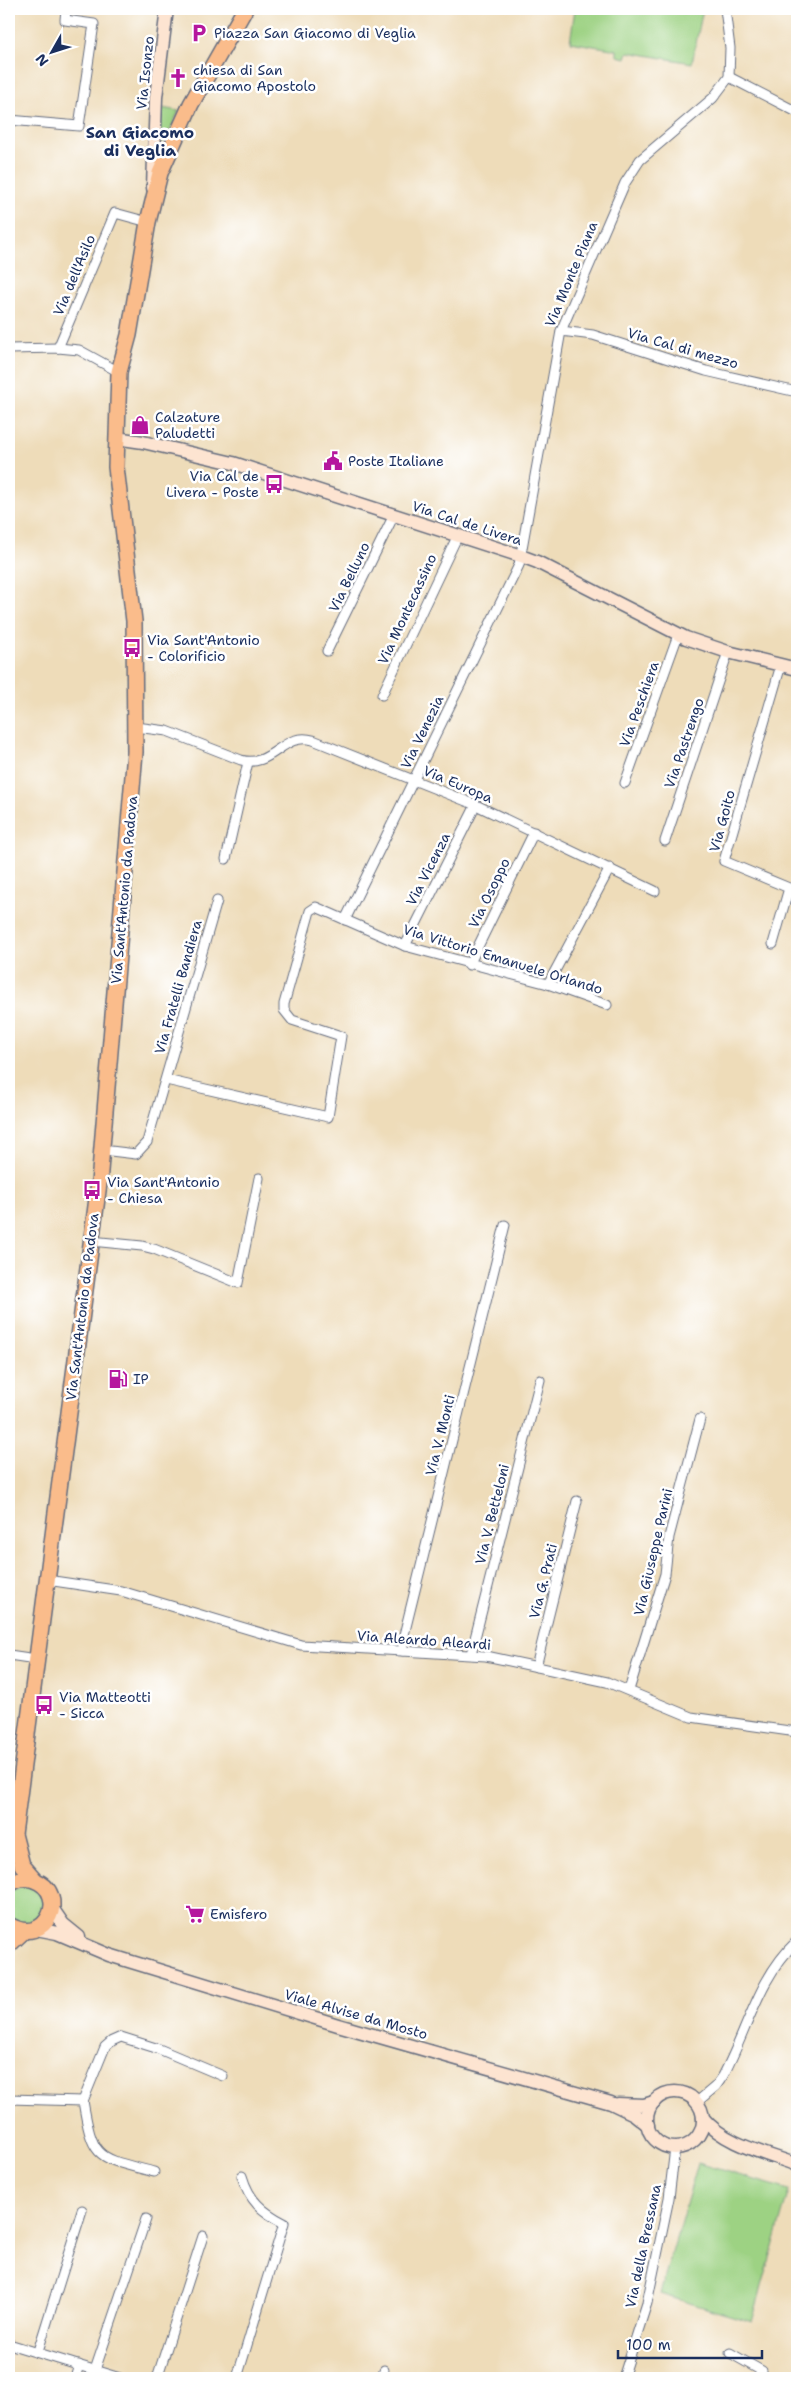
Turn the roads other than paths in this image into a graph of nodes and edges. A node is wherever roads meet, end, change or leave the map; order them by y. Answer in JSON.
{"nodes":[{"id":1,"x":66,"y":9,"type":"edge"},
{"id":2,"x":167,"y":9,"type":"edge"},
{"id":3,"x":246,"y":9,"type":"edge"},
{"id":4,"x":725,"y":9,"type":"edge"},
{"id":5,"x":729,"y":78,"type":"junction"},
{"id":6,"x":797,"y":112,"type":"edge"},
{"id":7,"x":9,"y":120,"type":"edge"},
{"id":8,"x":153,"y":200,"type":"junction"},
{"id":9,"x":148,"y":222,"type":"junction"},
{"id":10,"x":561,"y":330,"type":"junction"},
{"id":11,"x":58,"y":348,"type":"junction"},
{"id":12,"x":9,"y":349,"type":"edge"},
{"id":13,"x":119,"y":372,"type":"junction"},
{"id":14,"x":797,"y":392,"type":"edge"},
{"id":15,"x":116,"y":438,"type":"junction"},
{"id":16,"x":394,"y":515,"type":"junction"},
{"id":17,"x":458,"y":535,"type":"junction"},
{"id":18,"x":521,"y":556,"type":"junction"},
{"id":19,"x":678,"y":635,"type":"junction"},
{"id":20,"x":327,"y":651,"type":"dead end"},
{"id":21,"x":728,"y":652,"type":"junction"},
{"id":22,"x":781,"y":665,"type":"junction"},
{"id":23,"x":797,"y":668,"type":"edge"},
{"id":24,"x":382,"y":695,"type":"dead end"},
{"id":25,"x":136,"y":727,"type":"junction"},
{"id":26,"x":248,"y":762,"type":"junction"},
{"id":27,"x":414,"y":780,"type":"junction"},
{"id":28,"x":625,"y":783,"type":"dead end"},
{"id":29,"x":476,"y":805,"type":"junction"},
{"id":30,"x":534,"y":832,"type":"junction"},
{"id":31,"x":664,"y":842,"type":"dead end"},
{"id":32,"x":226,"y":859,"type":"dead end"},
{"id":33,"x":610,"y":868,"type":"junction"},
{"id":34,"x":655,"y":890,"type":"dead end"},
{"id":35,"x":217,"y":901,"type":"dead end"},
{"id":36,"x":346,"y":920,"type":"junction"},
{"id":37,"x":773,"y":944,"type":"dead end"},
{"id":38,"x":405,"y":946,"type":"junction"},
{"id":39,"x":469,"y":965,"type":"junction"},
{"id":40,"x":548,"y":984,"type":"junction"},
{"id":41,"x":607,"y":1005,"type":"dead end"},
{"id":42,"x":166,"y":1080,"type":"junction"},
{"id":43,"x":102,"y":1150,"type":"junction"},
{"id":44,"x":259,"y":1178,"type":"dead end"},
{"id":45,"x":506,"y":1225,"type":"dead end"},
{"id":46,"x":91,"y":1242,"type":"junction"},
{"id":47,"x":540,"y":1380,"type":"dead end"},
{"id":48,"x":700,"y":1419,"type":"dead end"},
{"id":49,"x":577,"y":1501,"type":"dead end"},
{"id":50,"x":47,"y":1580,"type":"junction"},
{"id":51,"x":402,"y":1651,"type":"junction"},
{"id":52,"x":471,"y":1654,"type":"junction"},
{"id":53,"x":9,"y":1655,"type":"edge"},
{"id":54,"x":36,"y":1659,"type":"junction"},
{"id":55,"x":536,"y":1667,"type":"junction"},
{"id":56,"x":629,"y":1690,"type":"junction"},
{"id":57,"x":797,"y":1732,"type":"edge"},
{"id":58,"x":14,"y":1838,"type":"junction"},
{"id":59,"x":35,"y":1880,"type":"junction"},
{"id":60,"x":9,"y":1884,"type":"edge"},
{"id":61,"x":52,"y":1908,"type":"junction"},
{"id":62,"x":9,"y":1925,"type":"edge"},
{"id":63,"x":30,"y":1930,"type":"junction"},
{"id":64,"x":797,"y":1940,"type":"edge"},
{"id":65,"x":9,"y":1945,"type":"edge"},
{"id":66,"x":95,"y":1948,"type":"junction"},
{"id":67,"x":222,"y":2076,"type":"dead end"},
{"id":68,"x":9,"y":2099,"type":"edge"},
{"id":69,"x":83,"y":2101,"type":"junction"},
{"id":70,"x":654,"y":2102,"type":"junction"},
{"id":71,"x":697,"y":2102,"type":"junction"},
{"id":72,"x":611,"y":2103,"type":"junction"},
{"id":73,"x":703,"y":2118,"type":"junction"},
{"id":74,"x":648,"y":2125,"type":"junction"},
{"id":75,"x":696,"y":2138,"type":"junction"},
{"id":76,"x":728,"y":2138,"type":"junction"},
{"id":77,"x":675,"y":2148,"type":"junction"},
{"id":78,"x":797,"y":2165,"type":"edge"},
{"id":79,"x":154,"y":2172,"type":"dead end"},
{"id":80,"x":242,"y":2176,"type":"dead end"},
{"id":81,"x":82,"y":2210,"type":"dead end"},
{"id":82,"x":146,"y":2219,"type":"dead end"},
{"id":83,"x":203,"y":2236,"type":"dead end"},
{"id":84,"x":9,"y":2344,"type":"edge"},
{"id":85,"x":38,"y":2351,"type":"junction"},
{"id":86,"x":730,"y":2353,"type":"dead end"},
{"id":87,"x":79,"y":2365,"type":"junction"},
{"id":88,"x":95,"y":2370,"type":"junction"},
{"id":89,"x":75,"y":2378,"type":"edge"},
{"id":90,"x":120,"y":2378,"type":"edge"},
{"id":91,"x":157,"y":2378,"type":"edge"},
{"id":92,"x":237,"y":2378,"type":"edge"},
{"id":93,"x":622,"y":2378,"type":"edge"},
{"id":94,"x":760,"y":2378,"type":"edge"}],
"edges":[{"from":1,"to":7,"type":"street"},
{"from":2,"to":8,"type":"main road","name":"Via Isonzo"},
{"from":3,"to":8,"type":"main road","name":"Via Sant'Antonio da Padova"},
{"from":4,"to":5,"type":"street"},
{"from":5,"to":6,"type":"street"},
{"from":5,"to":10,"type":"street","name":"Via Monte Piana"},
{"from":8,"to":9,"type":"main road","name":"Via Sant'Antonio da Padova"},
{"from":9,"to":11,"type":"street","name":"Via dell'Asilo"},
{"from":9,"to":13,"type":"main road","name":"Via Sant'Antonio da Padova"},
{"from":10,"to":14,"type":"street","name":"Via Cal di mezzo"},
{"from":10,"to":18,"type":"street","name":"Via Monte Piana"},
{"from":11,"to":12,"type":"street"},
{"from":11,"to":13,"type":"street"},
{"from":13,"to":15,"type":"main road","name":"Via Sant'Antonio da Padova"},
{"from":15,"to":16,"type":"main road","name":"Via Cal de Livera"},
{"from":15,"to":25,"type":"main road","name":"Via Sant'Antonio da Padova"},
{"from":16,"to":17,"type":"main road","name":"Via Cal de Livera"},
{"from":16,"to":20,"type":"street","name":"Via Belluno"},
{"from":17,"to":18,"type":"main road","name":"Via Cal de Livera"},
{"from":17,"to":24,"type":"street","name":"Via Montecassino"},
{"from":18,"to":19,"type":"main road","name":"Via Cal de Livera"},
{"from":18,"to":27,"type":"street","name":"Via Venezia"},
{"from":19,"to":21,"type":"main road","name":"Via Cal de Livera"},
{"from":19,"to":28,"type":"street","name":"Via Peschiera"},
{"from":21,"to":22,"type":"main road","name":"Via Cal de Livera"},
{"from":21,"to":31,"type":"street","name":"Via Pastrengo"},
{"from":22,"to":23,"type":"main road","name":"Via Cal de Livera"},
{"from":22,"to":37,"type":"street","name":"Via Goito"},
{"from":25,"to":26,"type":"street"},
{"from":25,"to":43,"type":"main road","name":"Via Sant'Antonio da Padova"},
{"from":26,"to":27,"type":"street","name":"Via Europa"},
{"from":26,"to":32,"type":"street"},
{"from":27,"to":29,"type":"street","name":"Via Europa"},
{"from":27,"to":36,"type":"street","name":"Via Venezia"},
{"from":29,"to":30,"type":"street","name":"Via Europa"},
{"from":29,"to":38,"type":"street","name":"Via Vicenza"},
{"from":30,"to":33,"type":"street","name":"Via Europa"},
{"from":30,"to":39,"type":"street","name":"Via Osoppo"},
{"from":33,"to":34,"type":"street","name":"Via Europa"},
{"from":33,"to":40,"type":"street"},
{"from":35,"to":42,"type":"street","name":"Via Fratelli Bandiera"},
{"from":36,"to":38,"type":"street","name":"Via Vittorio Emanuele Orlando"},
{"from":36,"to":42,"type":"street","name":"Via Vittorio Emanuele Orlando"},
{"from":38,"to":39,"type":"street","name":"Via Vittorio Emanuele Orlando"},
{"from":39,"to":40,"type":"street","name":"Via Vittorio Emanuele Orlando"},
{"from":40,"to":41,"type":"street","name":"Via Vittorio Emanuele Orlando"},
{"from":42,"to":43,"type":"street","name":"Via Fratelli Bandiera"},
{"from":43,"to":46,"type":"main road","name":"Via Sant'Antonio da Padova"},
{"from":44,"to":46,"type":"street"},
{"from":45,"to":51,"type":"street","name":"Via V. Monti"},
{"from":46,"to":50,"type":"main road","name":"Via Sant'Antonio da Padova"},
{"from":47,"to":52,"type":"street","name":"Via V. Betteloni"},
{"from":48,"to":56,"type":"street","name":"Via Giuseppe Parini"},
{"from":49,"to":55,"type":"street","name":"Via G. Prati"},
{"from":50,"to":51,"type":"street","name":"Via Aleardo Aleardi"},
{"from":50,"to":54,"type":"main road","name":"Via Sant'Antonio da Padova"},
{"from":51,"to":52,"type":"street","name":"Via Aleardo Aleardi"},
{"from":52,"to":55,"type":"street","name":"Via Aleardo Aleardi"},
{"from":53,"to":54,"type":"street"},
{"from":54,"to":58,"type":"main road","name":"Via Sant'Antonio da Padova"},
{"from":55,"to":56,"type":"street","name":"Via Aleardo Aleardi"},
{"from":56,"to":57,"type":"street","name":"Via Aleardo Aleardi"},
{"from":58,"to":59,"type":"main road"},
{"from":58,"to":60,"type":"main road","name":"Via Sant'Antonio da Padova"},
{"from":59,"to":60,"type":"main road"},
{"from":59,"to":61,"type":"main road"},
{"from":61,"to":63,"type":"main road"},
{"from":61,"to":66,"type":"main road","name":"Viale Alvise da Mosto"},
{"from":62,"to":63,"type":"main road"},
{"from":63,"to":65,"type":"main road"},
{"from":63,"to":66,"type":"main road","name":"Viale Alvise da Mosto"},
{"from":64,"to":71,"type":"street"},
{"from":66,"to":72,"type":"main road","name":"Viale Alvise da Mosto"},
{"from":67,"to":69,"type":"street"},
{"from":68,"to":69,"type":"street"},
{"from":69,"to":79,"type":"street"},
{"from":70,"to":71,"type":"main road"},
{"from":70,"to":72,"type":"main road","name":"Viale Alvise da Mosto"},
{"from":70,"to":74,"type":"main road"},
{"from":71,"to":73,"type":"main road"},
{"from":72,"to":74,"type":"main road","name":"Viale Alvise da Mosto"},
{"from":73,"to":75,"type":"main road"},
{"from":73,"to":76,"type":"main road"},
{"from":74,"to":77,"type":"main road"},
{"from":75,"to":76,"type":"main road"},
{"from":75,"to":77,"type":"main road"},
{"from":76,"to":78,"type":"main road"},
{"from":77,"to":93,"type":"street","name":"Via della Bressana"},
{"from":80,"to":92,"type":"street"},
{"from":81,"to":85,"type":"street"},
{"from":82,"to":88,"type":"street"},
{"from":83,"to":91,"type":"street"},
{"from":84,"to":85,"type":"street"},
{"from":85,"to":87,"type":"street"},
{"from":86,"to":94,"type":"street"},
{"from":87,"to":88,"type":"street"},
{"from":87,"to":89,"type":"street"},
{"from":88,"to":90,"type":"street"}]}
